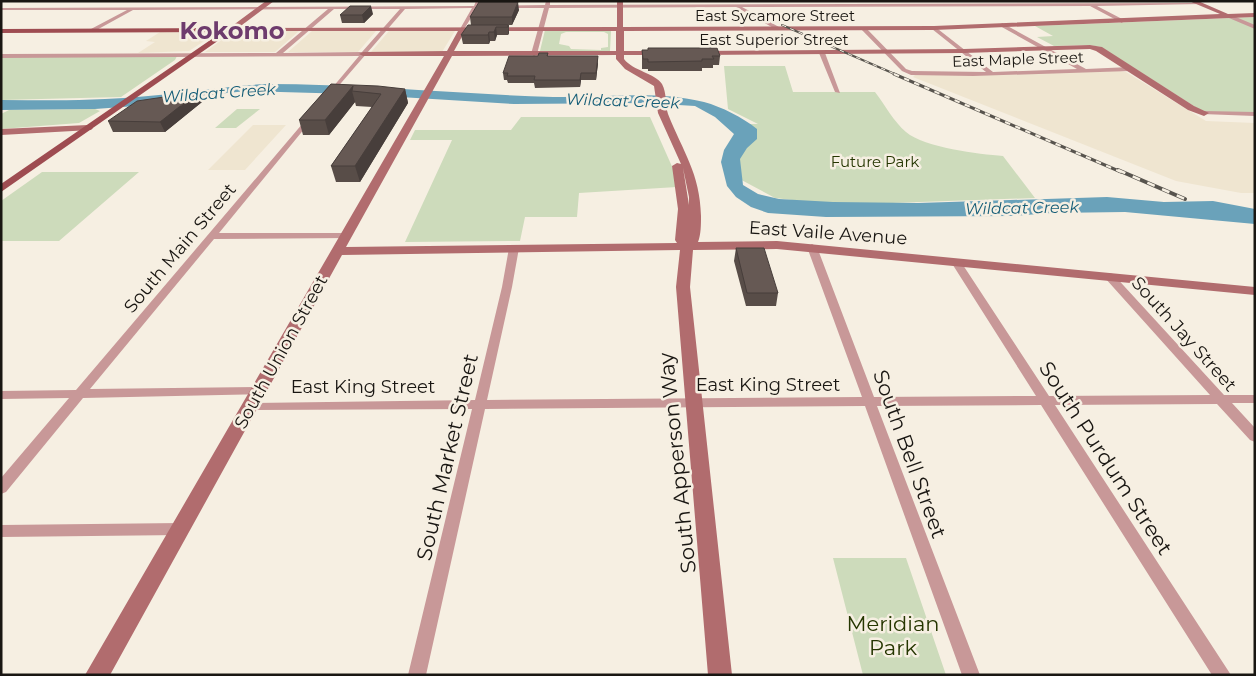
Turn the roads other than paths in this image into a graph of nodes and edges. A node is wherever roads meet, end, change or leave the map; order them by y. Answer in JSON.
{"nodes":[{"id":1,"x":148,"y":1,"type":"edge"},
{"id":2,"x":271,"y":1,"type":"edge"},
{"id":3,"x":339,"y":1,"type":"edge"},
{"id":4,"x":409,"y":1,"type":"edge"},
{"id":5,"x":479,"y":1,"type":"edge"},
{"id":6,"x":548,"y":1,"type":"edge"},
{"id":7,"x":724,"y":1,"type":"edge"},
{"id":8,"x":802,"y":1,"type":"edge"},
{"id":9,"x":1084,"y":1,"type":"edge"},
{"id":10,"x":1196,"y":3,"type":"edge"},
{"id":11,"x":617,"y":4,"type":"edge"},
{"id":12,"x":1090,"y":4,"type":"junction"},
{"id":13,"x":738,"y":7,"type":"junction"},
{"id":14,"x":806,"y":7,"type":"junction"},
{"id":15,"x":260,"y":8,"type":"junction"},
{"id":16,"x":331,"y":8,"type":"junction"},
{"id":17,"x":403,"y":8,"type":"junction"},
{"id":18,"x":475,"y":8,"type":"junction"},
{"id":19,"x":546,"y":8,"type":"junction"},
{"id":20,"x":1,"y":9,"type":"edge"},
{"id":21,"x":134,"y":9,"type":"junction"},
{"id":22,"x":1255,"y":16,"type":"edge"},
{"id":23,"x":1231,"y":17,"type":"junction"},
{"id":24,"x":1122,"y":21,"type":"junction"},
{"id":25,"x":1002,"y":26,"type":"junction"},
{"id":26,"x":1255,"y":27,"type":"edge"},
{"id":27,"x":777,"y":28,"type":"junction"},
{"id":28,"x":863,"y":28,"type":"junction"},
{"id":29,"x":934,"y":28,"type":"junction"},
{"id":30,"x":308,"y":29,"type":"junction"},
{"id":31,"x":384,"y":29,"type":"junction"},
{"id":32,"x":463,"y":29,"type":"junction"},
{"id":33,"x":540,"y":29,"type":"junction"},
{"id":34,"x":617,"y":29,"type":"junction"},
{"id":35,"x":93,"y":30,"type":"junction"},
{"id":36,"x":162,"y":30,"type":"junction"},
{"id":37,"x":230,"y":30,"type":"junction"},
{"id":38,"x":1,"y":31,"type":"edge"},
{"id":39,"x":217,"y":39,"type":"junction"},
{"id":40,"x":1045,"y":48,"type":"junction"},
{"id":41,"x":886,"y":52,"type":"junction"},
{"id":42,"x":964,"y":52,"type":"junction"},
{"id":43,"x":673,"y":53,"type":"edge"},
{"id":44,"x":692,"y":53,"type":"edge"},
{"id":45,"x":822,"y":53,"type":"junction"},
{"id":46,"x":194,"y":54,"type":"junction"},
{"id":47,"x":278,"y":54,"type":"junction"},
{"id":48,"x":363,"y":54,"type":"junction"},
{"id":49,"x":449,"y":54,"type":"junction"},
{"id":50,"x":534,"y":54,"type":"junction"},
{"id":51,"x":616,"y":54,"type":"junction"},
{"id":52,"x":1,"y":56,"type":"edge"},
{"id":53,"x":1130,"y":69,"type":"junction"},
{"id":54,"x":1085,"y":70,"type":"junction"},
{"id":55,"x":991,"y":73,"type":"junction"},
{"id":56,"x":838,"y":92,"type":"dead end"},
{"id":57,"x":1204,"y":114,"type":"joint"},
{"id":58,"x":1255,"y":114,"type":"edge"},
{"id":59,"x":88,"y":128,"type":"junction"},
{"id":60,"x":1,"y":132,"type":"edge"},
{"id":61,"x":1,"y":189,"type":"edge"},
{"id":62,"x":211,"y":236,"type":"junction"},
{"id":63,"x":345,"y":236,"type":"junction"},
{"id":64,"x":687,"y":246,"type":"junction"},
{"id":65,"x":812,"y":247,"type":"junction"},
{"id":66,"x":514,"y":248,"type":"junction"},
{"id":67,"x":337,"y":250,"type":"junction"},
{"id":68,"x":956,"y":262,"type":"junction"},
{"id":69,"x":1109,"y":276,"type":"junction"},
{"id":70,"x":1255,"y":290,"type":"edge"},
{"id":71,"x":79,"y":394,"type":"junction"},
{"id":72,"x":1,"y":395,"type":"edge"},
{"id":73,"x":256,"y":398,"type":"junction"},
{"id":74,"x":1220,"y":399,"type":"junction"},
{"id":75,"x":1255,"y":399,"type":"edge"},
{"id":76,"x":1044,"y":400,"type":"junction"},
{"id":77,"x":869,"y":401,"type":"junction"},
{"id":78,"x":692,"y":402,"type":"junction"},
{"id":79,"x":479,"y":404,"type":"junction"},
{"id":80,"x":1255,"y":437,"type":"edge"},
{"id":81,"x":1,"y":488,"type":"edge"},
{"id":82,"x":181,"y":529,"type":"junction"},
{"id":83,"x":1,"y":530,"type":"edge"},
{"id":84,"x":97,"y":675,"type":"edge"},
{"id":85,"x":417,"y":675,"type":"edge"},
{"id":86,"x":720,"y":675,"type":"edge"},
{"id":87,"x":971,"y":675,"type":"edge"},
{"id":88,"x":1222,"y":675,"type":"edge"}],
"edges":[{"from":1,"to":21,"type":"street"},
{"from":2,"to":15,"type":"street"},
{"from":3,"to":16,"type":"street"},
{"from":4,"to":17,"type":"street","name":"South Main Street"},
{"from":5,"to":18,"type":"street"},
{"from":6,"to":19,"type":"street"},
{"from":7,"to":13,"type":"street"},
{"from":8,"to":14,"type":"street"},
{"from":9,"to":12,"type":"street"},
{"from":10,"to":12,"type":"street"},
{"from":10,"to":23,"type":"street"},
{"from":11,"to":13,"type":"street"},
{"from":11,"to":19,"type":"street"},
{"from":11,"to":34,"type":"street"},
{"from":12,"to":14,"type":"street"},
{"from":12,"to":24,"type":"street"},
{"from":13,"to":14,"type":"street"},
{"from":13,"to":27,"type":"street"},
{"from":15,"to":16,"type":"street"},
{"from":15,"to":21,"type":"street"},
{"from":15,"to":37,"type":"street"},
{"from":16,"to":17,"type":"street"},
{"from":16,"to":30,"type":"street"},
{"from":17,"to":18,"type":"street"},
{"from":17,"to":31,"type":"street","name":"South Main Street"},
{"from":18,"to":19,"type":"street"},
{"from":18,"to":32,"type":"street"},
{"from":19,"to":33,"type":"street"},
{"from":20,"to":21,"type":"street"},
{"from":21,"to":35,"type":"street"},
{"from":22,"to":23,"type":"street","name":"East Sycamore Street"},
{"from":23,"to":24,"type":"street","name":"East Sycamore Street"},
{"from":23,"to":26,"type":"street"},
{"from":24,"to":25,"type":"street","name":"East Sycamore Street"},
{"from":25,"to":29,"type":"street","name":"East Sycamore Street"},
{"from":25,"to":40,"type":"street"},
{"from":27,"to":28,"type":"street","name":"East Sycamore Street"},
{"from":27,"to":34,"type":"street","name":"East Sycamore Street"},
{"from":28,"to":29,"type":"street","name":"East Sycamore Street"},
{"from":28,"to":41,"type":"street"},
{"from":29,"to":42,"type":"street"},
{"from":30,"to":31,"type":"street","name":"East Sycamore Street"},
{"from":30,"to":37,"type":"street","name":"East Sycamore Street"},
{"from":30,"to":47,"type":"street"},
{"from":31,"to":32,"type":"street","name":"East Sycamore Street"},
{"from":31,"to":48,"type":"street","name":"South Main Street"},
{"from":32,"to":33,"type":"street","name":"East Sycamore Street"},
{"from":32,"to":49,"type":"street","name":"South Union Street"},
{"from":33,"to":34,"type":"street","name":"East Sycamore Street"},
{"from":33,"to":50,"type":"street"},
{"from":34,"to":51,"type":"street"},
{"from":35,"to":36,"type":"main road"},
{"from":35,"to":38,"type":"main road"},
{"from":36,"to":37,"type":"main road"},
{"from":36,"to":39,"type":"main road"},
{"from":37,"to":39,"type":"main road"},
{"from":39,"to":46,"type":"main road"},
{"from":40,"to":42,"type":"street","name":"East Superior Street"},
{"from":40,"to":53,"type":"street","name":"East Superior Street"},
{"from":40,"to":54,"type":"street"},
{"from":41,"to":42,"type":"street","name":"East Superior Street"},
{"from":41,"to":45,"type":"street","name":"East Superior Street"},
{"from":41,"to":55,"type":"street","name":"East Maple Street"},
{"from":42,"to":55,"type":"street"},
{"from":43,"to":51,"type":"street"},
{"from":44,"to":45,"type":"street","name":"East Superior Street"},
{"from":45,"to":56,"type":"street"},
{"from":46,"to":47,"type":"street"},
{"from":46,"to":52,"type":"street"},
{"from":46,"to":59,"type":"main road"},
{"from":47,"to":48,"type":"street"},
{"from":48,"to":49,"type":"street"},
{"from":48,"to":62,"type":"street","name":"South Main Street"},
{"from":49,"to":50,"type":"street"},
{"from":49,"to":63,"type":"street","name":"South Union Street"},
{"from":50,"to":51,"type":"street"},
{"from":51,"to":64,"type":"street","name":"South Apperson Way"},
{"from":53,"to":54,"type":"street","name":"East Maple Street"},
{"from":53,"to":57,"type":"street"},
{"from":54,"to":55,"type":"street","name":"East Maple Street"},
{"from":57,"to":58,"type":"street"},
{"from":59,"to":60,"type":"street"},
{"from":59,"to":61,"type":"main road"},
{"from":62,"to":63,"type":"street"},
{"from":62,"to":71,"type":"street","name":"South Main Street"},
{"from":63,"to":67,"type":"street","name":"South Union Street"},
{"from":64,"to":65,"type":"street","name":"East Vaile Avenue"},
{"from":64,"to":66,"type":"street","name":"East Vaile Avenue"},
{"from":64,"to":78,"type":"street","name":"South Apperson Way"},
{"from":65,"to":68,"type":"street","name":"East Vaile Avenue"},
{"from":65,"to":77,"type":"street","name":"South Bell Street"},
{"from":66,"to":67,"type":"street","name":"East Vaile Avenue"},
{"from":66,"to":79,"type":"street","name":"South Market Street"},
{"from":67,"to":73,"type":"street","name":"South Union Street"},
{"from":68,"to":69,"type":"street","name":"East Vaile Avenue"},
{"from":68,"to":76,"type":"street","name":"South Purdum Street"},
{"from":69,"to":70,"type":"street","name":"East Vaile Avenue"},
{"from":69,"to":74,"type":"street","name":"South Jay Street"},
{"from":71,"to":72,"type":"street","name":"East King Street"},
{"from":71,"to":73,"type":"street","name":"East King Street"},
{"from":71,"to":81,"type":"street","name":"South Main Street"},
{"from":73,"to":79,"type":"street","name":"East King Street"},
{"from":73,"to":82,"type":"street","name":"South Union Street"},
{"from":74,"to":75,"type":"street","name":"East King Street"},
{"from":74,"to":76,"type":"street","name":"East King Street"},
{"from":74,"to":80,"type":"street","name":"South Jay Street"},
{"from":76,"to":77,"type":"street","name":"East King Street"},
{"from":76,"to":88,"type":"street","name":"South Purdum Street"},
{"from":77,"to":78,"type":"street","name":"East King Street"},
{"from":77,"to":87,"type":"street","name":"South Bell Street"},
{"from":78,"to":79,"type":"street","name":"East King Street"},
{"from":78,"to":86,"type":"street","name":"South Apperson Way"},
{"from":79,"to":85,"type":"street","name":"South Market Street"},
{"from":82,"to":83,"type":"street"},
{"from":82,"to":84,"type":"street","name":"South Union Street"}]}
